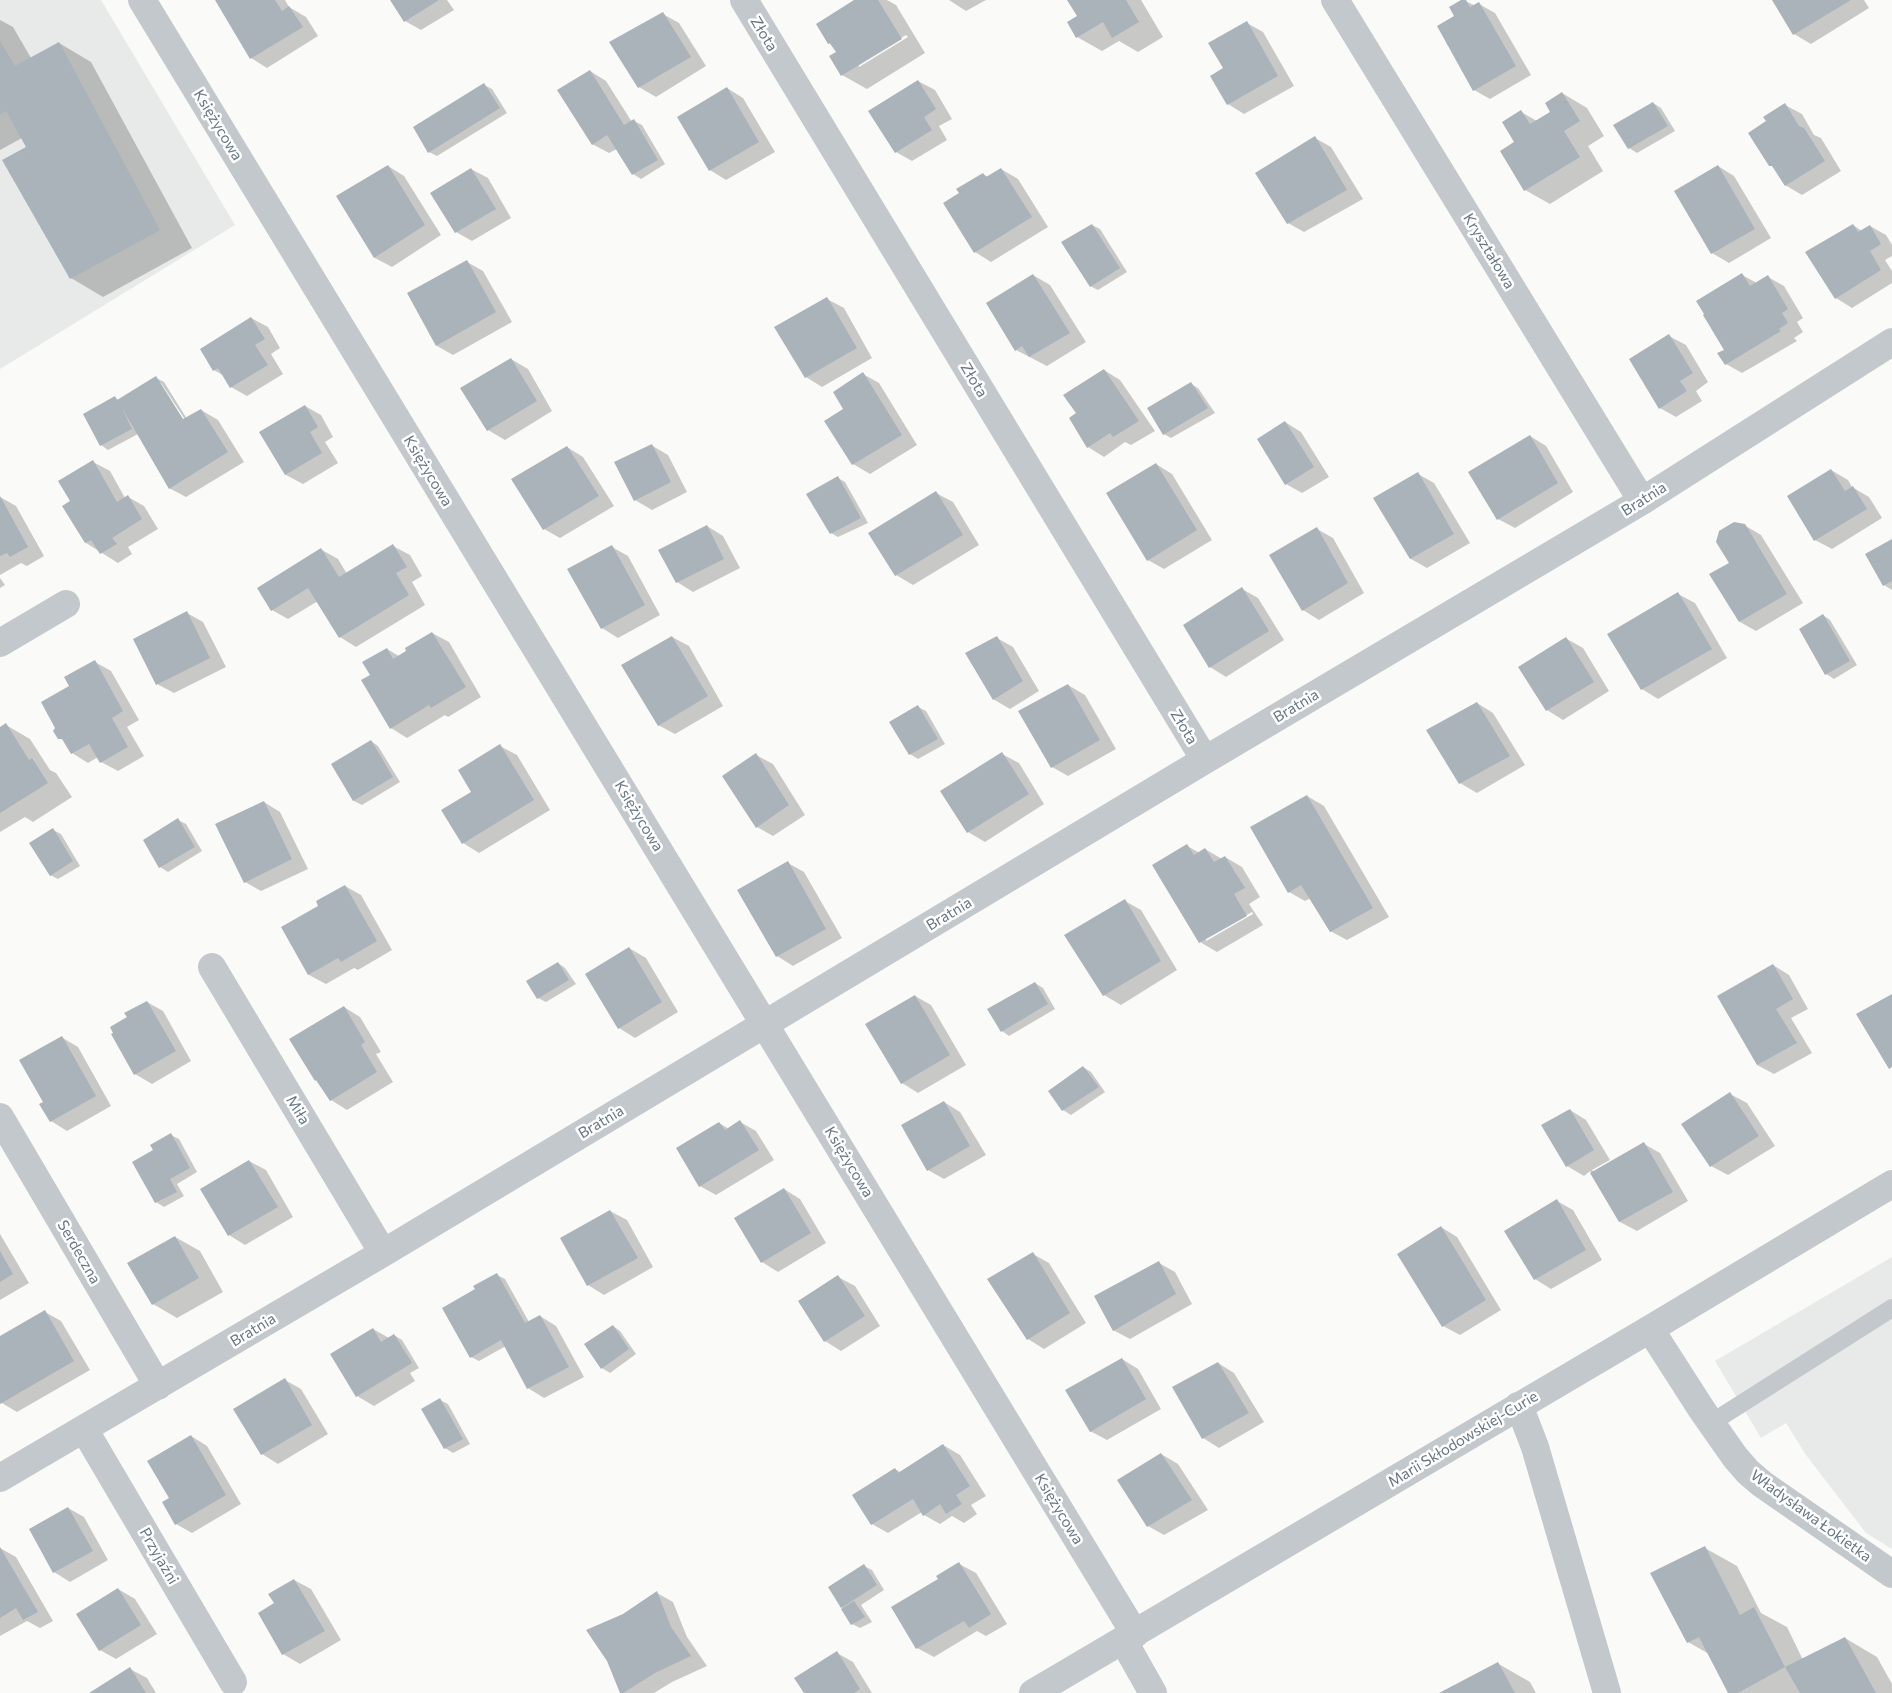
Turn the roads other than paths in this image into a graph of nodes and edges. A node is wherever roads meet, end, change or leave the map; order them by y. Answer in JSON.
{"nodes":[{"id":1,"x":142,"y":0,"type":"edge"},
{"id":2,"x":744,"y":0,"type":"edge"},
{"id":3,"x":1335,"y":0,"type":"edge"},
{"id":4,"x":1892,"y":342,"type":"edge"},
{"id":5,"x":1642,"y":501,"type":"junction"},
{"id":6,"x":66,"y":604,"type":"dead end"},
{"id":7,"x":0,"y":643,"type":"edge"},
{"id":8,"x":1205,"y":760,"type":"junction"},
{"id":9,"x":212,"y":967,"type":"dead end"},
{"id":10,"x":766,"y":1024,"type":"junction"},
{"id":11,"x":0,"y":1117,"type":"edge"},
{"id":12,"x":1892,"y":1184,"type":"edge"},
{"id":13,"x":383,"y":1253,"type":"junction"},
{"id":14,"x":1892,"y":1308,"type":"edge"},
{"id":15,"x":1650,"y":1329,"type":"junction"},
{"id":16,"x":158,"y":1386,"type":"junction"},
{"id":17,"x":1518,"y":1406,"type":"junction"},
{"id":18,"x":1711,"y":1423,"type":"junction"},
{"id":19,"x":84,"y":1429,"type":"junction"},
{"id":20,"x":0,"y":1478,"type":"edge"},
{"id":21,"x":1892,"y":1574,"type":"edge"},
{"id":22,"x":1129,"y":1637,"type":"junction"},
{"id":23,"x":233,"y":1682,"type":"dead end"},
{"id":24,"x":1034,"y":1693,"type":"edge"},
{"id":25,"x":1153,"y":1693,"type":"edge"},
{"id":26,"x":1607,"y":1693,"type":"edge"}],
"edges":[{"from":1,"to":10,"type":"street","name":"Księżycowa"},
{"from":2,"to":8,"type":"street","name":"Złota"},
{"from":3,"to":5,"type":"street","name":"Kryształowa"},
{"from":4,"to":5,"type":"street","name":"Bratnia"},
{"from":5,"to":8,"type":"street","name":"Bratnia"},
{"from":6,"to":7,"type":"street"},
{"from":8,"to":10,"type":"street","name":"Bratnia"},
{"from":9,"to":13,"type":"street","name":"Miła"},
{"from":10,"to":13,"type":"street","name":"Bratnia"},
{"from":10,"to":22,"type":"street","name":"Księżycowa"},
{"from":11,"to":16,"type":"street","name":"Serdeczna"},
{"from":12,"to":15,"type":"street","name":"Marii Skłodowskiej-Curie"},
{"from":13,"to":16,"type":"street","name":"Bratnia"},
{"from":14,"to":18,"type":"lane"},
{"from":15,"to":17,"type":"street","name":"Marii Skłodowskiej-Curie"},
{"from":15,"to":18,"type":"street","name":"Władysława Łokietka"},
{"from":16,"to":19,"type":"street","name":"Bratnia"},
{"from":17,"to":22,"type":"street","name":"Marii Skłodowskiej-Curie"},
{"from":17,"to":26,"type":"street"},
{"from":18,"to":21,"type":"street","name":"Władysława Łokietka"},
{"from":19,"to":20,"type":"street","name":"Bratnia"},
{"from":19,"to":23,"type":"street","name":"Przyjaźni"},
{"from":22,"to":24,"type":"street","name":"Marii Skłodowskiej-Curie"},
{"from":22,"to":25,"type":"street","name":"Księżycowa"}]}
